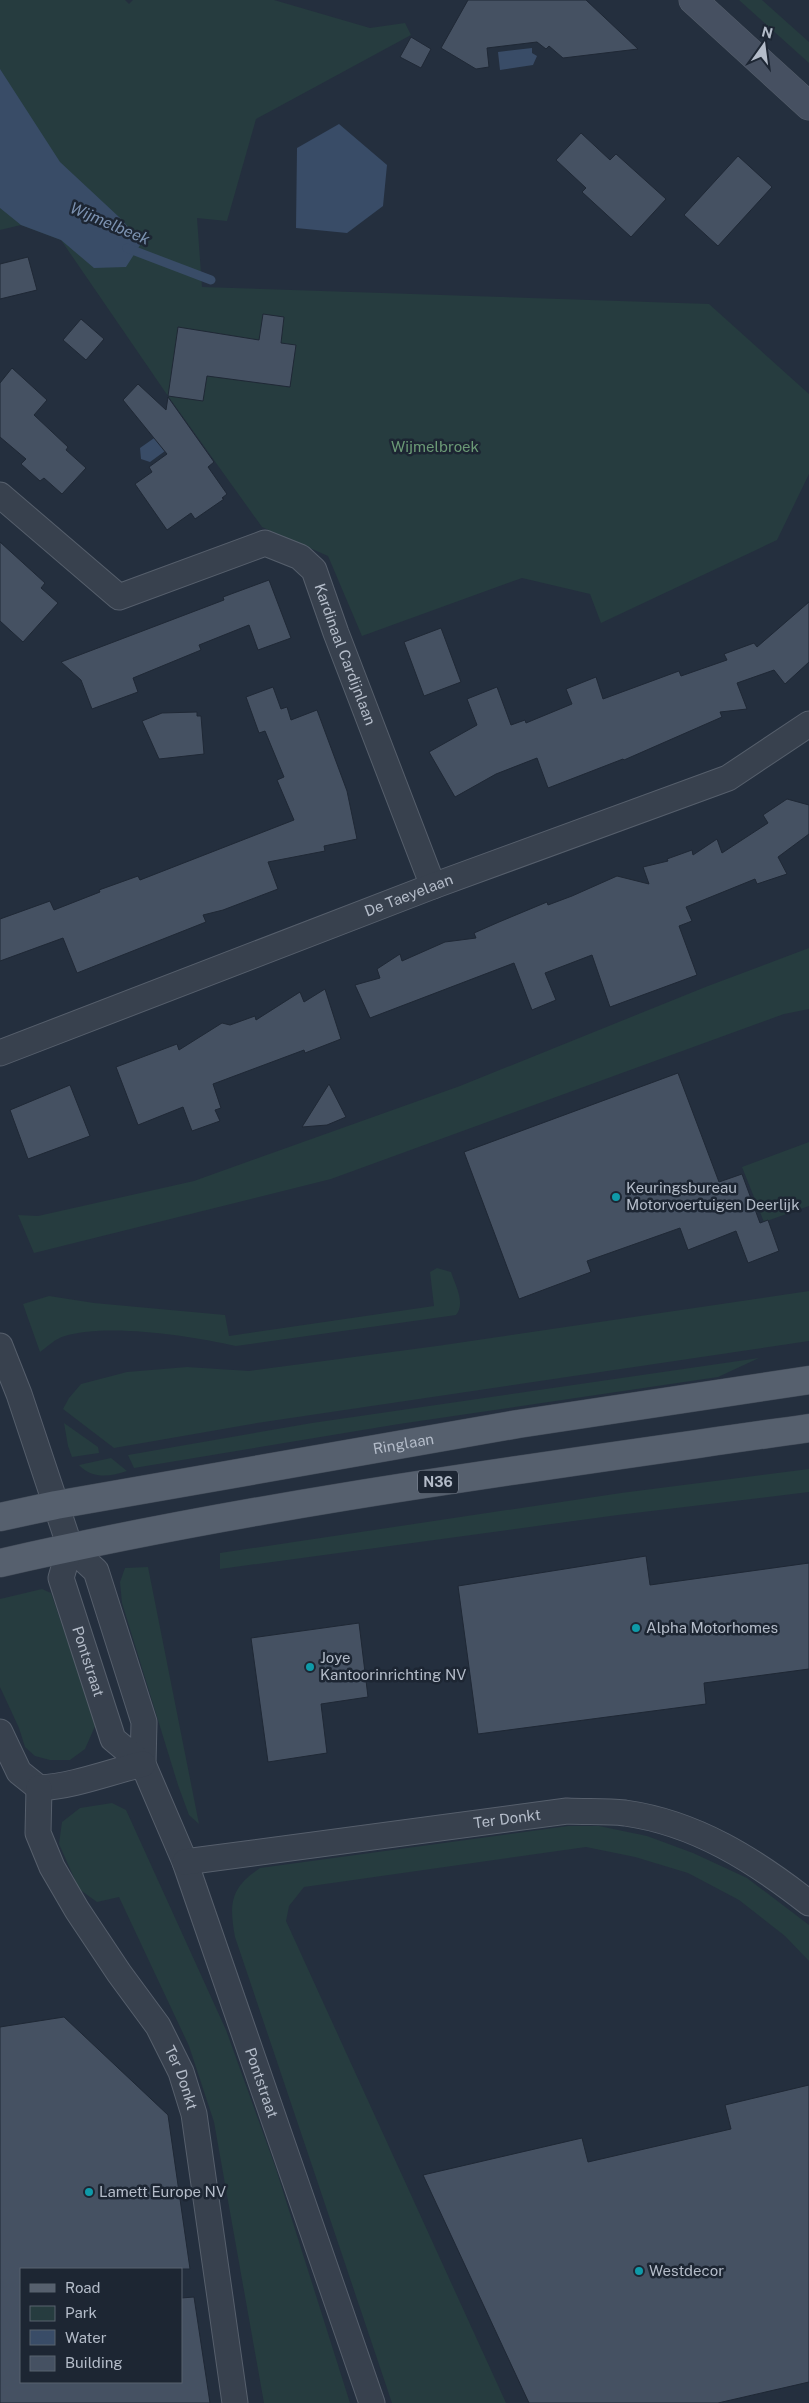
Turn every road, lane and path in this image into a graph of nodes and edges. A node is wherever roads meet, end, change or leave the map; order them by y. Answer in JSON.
{"nodes":[{"id":1,"x":693,"y":0,"type":"edge"},
{"id":2,"x":809,"y":106,"type":"edge"},
{"id":3,"x":0,"y":495,"type":"edge"},
{"id":4,"x":809,"y":724,"type":"edge"},
{"id":5,"x":432,"y":886,"type":"junction"},
{"id":6,"x":0,"y":1053,"type":"edge"},
{"id":7,"x":0,"y":1346,"type":"edge"},
{"id":8,"x":809,"y":1380,"type":"edge"},
{"id":9,"x":10,"y":1398,"type":"edge"},
{"id":10,"x":809,"y":1428,"type":"edge"},
{"id":11,"x":56,"y":1505,"type":"junction"},
{"id":12,"x":0,"y":1517,"type":"edge"},
{"id":13,"x":70,"y":1547,"type":"junction"},
{"id":14,"x":0,"y":1563,"type":"edge"},
{"id":15,"x":0,"y":1732,"type":"edge"},
{"id":16,"x":144,"y":1764,"type":"junction"},
{"id":17,"x":39,"y":1788,"type":"junction"},
{"id":18,"x":185,"y":1862,"type":"junction"},
{"id":19,"x":809,"y":1903,"type":"edge"},
{"id":20,"x":235,"y":2403,"type":"edge"},
{"id":21,"x":372,"y":2403,"type":"edge"}],
"edges":[{"from":1,"to":2,"type":"street"},
{"from":3,"to":5,"type":"street","name":"Kardinaal Cardijnlaan"},
{"from":4,"to":5,"type":"street","name":"De Taeyelaan"},
{"from":5,"to":6,"type":"street","name":"De Taeyelaan"},
{"from":7,"to":9,"type":"street"},
{"from":8,"to":11,"type":"main road","name":"Ringlaan"},
{"from":9,"to":11,"type":"street"},
{"from":10,"to":13,"type":"main road","number":"N36"},
{"from":11,"to":12,"type":"main road","name":"Ringlaan"},
{"from":11,"to":13,"type":"street"},
{"from":13,"to":14,"type":"main road","number":"N36"},
{"from":13,"to":16,"type":"street","name":"Pontstraat"},
{"from":13,"to":16,"type":"street","name":"Pontstraat"},
{"from":15,"to":17,"type":"street"},
{"from":16,"to":17,"type":"street"},
{"from":16,"to":18,"type":"street","name":"Pontstraat"},
{"from":17,"to":20,"type":"street","name":"Ter Donkt"},
{"from":18,"to":19,"type":"street","name":"Ter Donkt"},
{"from":18,"to":21,"type":"street","name":"Pontstraat"}]}
